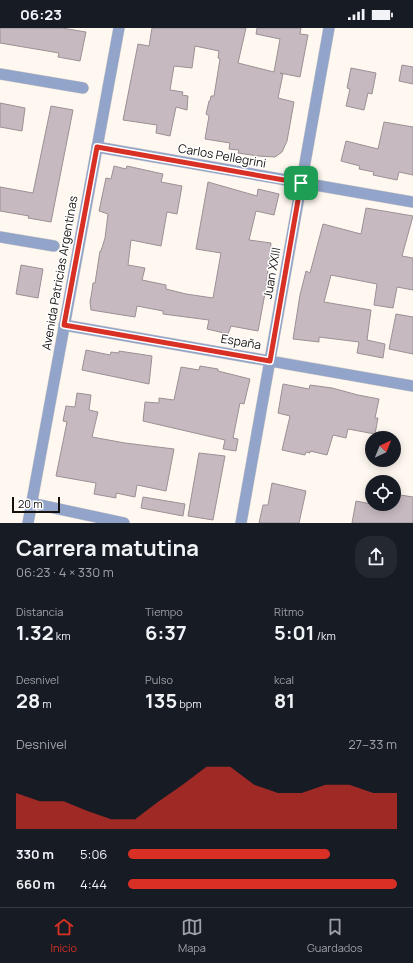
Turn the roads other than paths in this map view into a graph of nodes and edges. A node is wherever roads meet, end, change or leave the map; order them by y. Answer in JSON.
{"nodes":[{"id":1,"x":119,"y":28,"type":"edge"},
{"id":2,"x":329,"y":28,"type":"edge"},
{"id":3,"x":0,"y":74,"type":"edge"},
{"id":4,"x":83,"y":88,"type":"dead end"},
{"id":5,"x":97,"y":147,"type":"junction"},
{"id":6,"x":301,"y":183,"type":"junction"},
{"id":7,"x":413,"y":202,"type":"edge"},
{"id":8,"x":0,"y":236,"type":"edge"},
{"id":9,"x":54,"y":246,"type":"dead end"},
{"id":10,"x":64,"y":325,"type":"junction"},
{"id":11,"x":270,"y":361,"type":"junction"},
{"id":12,"x":413,"y":386,"type":"edge"},
{"id":13,"x":31,"y":503,"type":"junction"},
{"id":14,"x":28,"y":523,"type":"edge"},
{"id":15,"x":124,"y":523,"type":"edge"},
{"id":16,"x":241,"y":523,"type":"edge"}],
"edges":[{"from":1,"to":5,"type":"street","name":"Avenida Patricias Argentinas"},
{"from":2,"to":6,"type":"street","name":"Juan XXIII"},
{"from":3,"to":4,"type":"street"},
{"from":5,"to":6,"type":"street","name":"Carlos Pellegrini"},
{"from":5,"to":10,"type":"street","name":"Avenida Patricias Argentinas"},
{"from":6,"to":7,"type":"street","name":"Carlos Pellegrini"},
{"from":6,"to":11,"type":"street","name":"Juan XXIII"},
{"from":8,"to":9,"type":"street"},
{"from":10,"to":11,"type":"street","name":"España"},
{"from":10,"to":13,"type":"street","name":"Avenida Patricias Argentinas"},
{"from":11,"to":12,"type":"street","name":"España"},
{"from":11,"to":16,"type":"street","name":"Juan XXIII"},
{"from":13,"to":14,"type":"street","name":"Avenida Patricias Argentinas"},
{"from":13,"to":15,"type":"street"}]}
